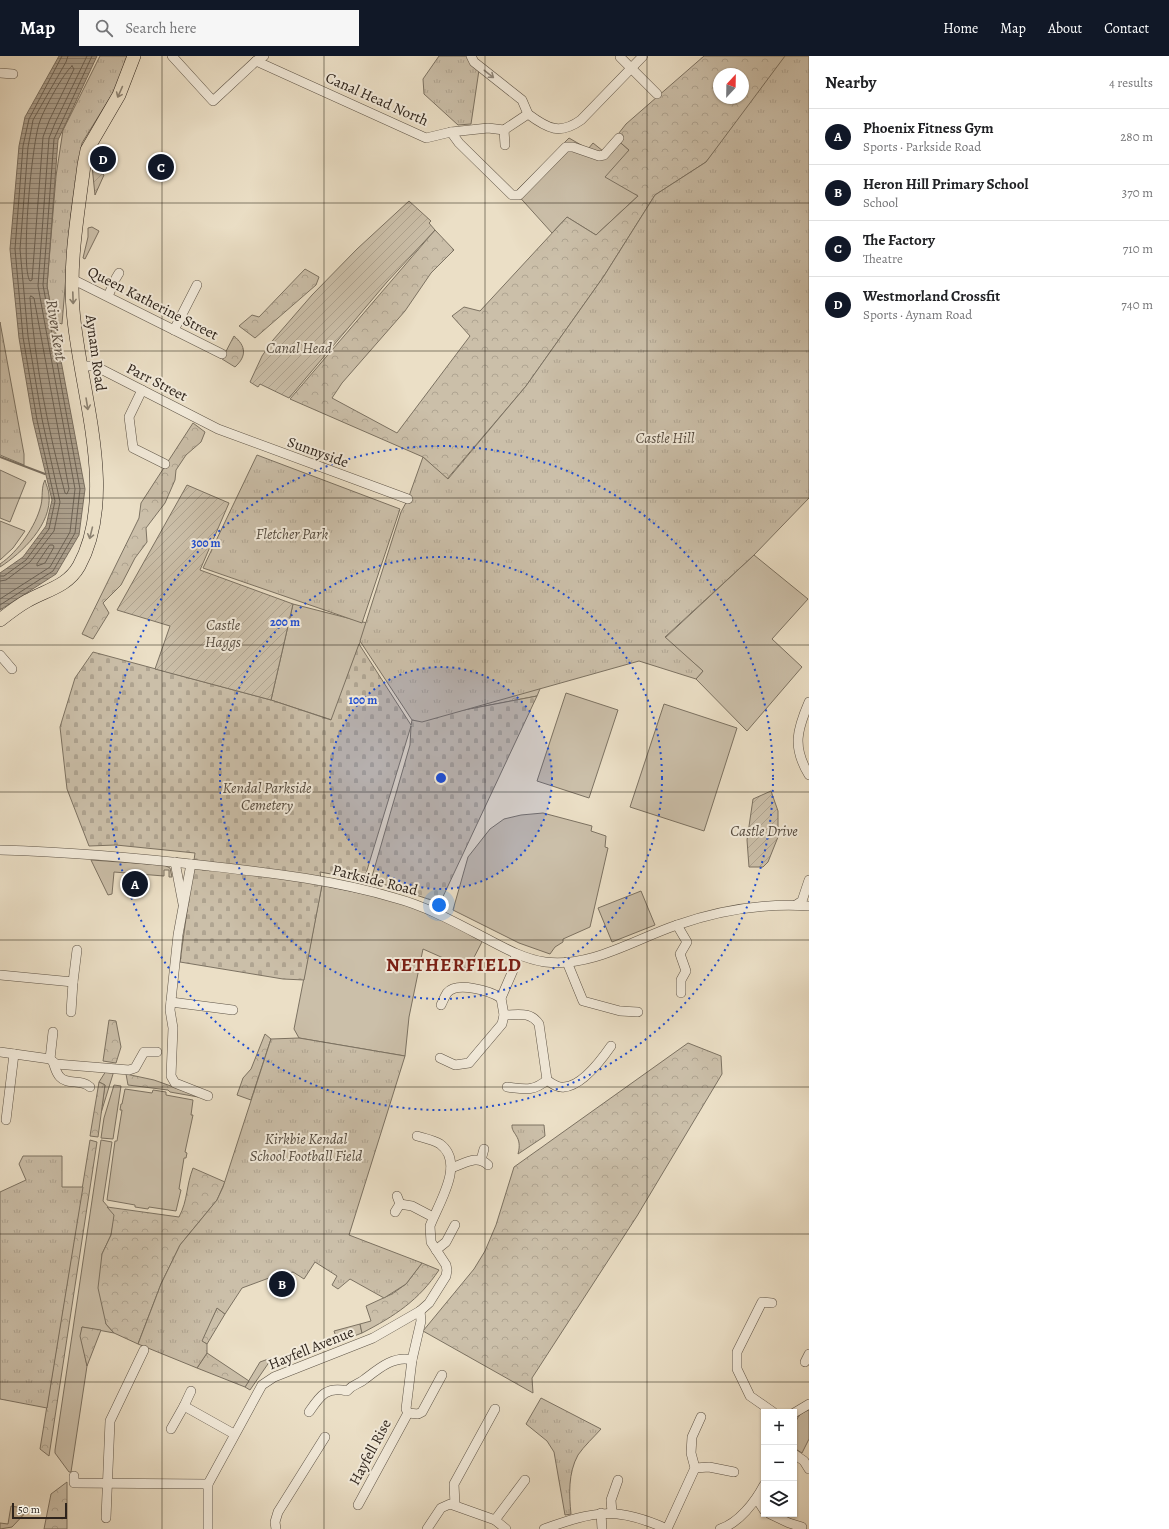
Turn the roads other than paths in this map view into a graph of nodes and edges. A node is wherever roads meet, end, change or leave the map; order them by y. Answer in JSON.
{"nodes":[{"id":1,"x":134,"y":56,"type":"edge"},
{"id":2,"x":172,"y":56,"type":"edge"},
{"id":3,"x":264,"y":56,"type":"edge"},
{"id":4,"x":471,"y":56,"type":"edge"},
{"id":5,"x":643,"y":56,"type":"edge"},
{"id":6,"x":620,"y":57,"type":"dead end"},
{"id":7,"x":256,"y":61,"type":"junction"},
{"id":8,"x":632,"y":69,"type":"junction"},
{"id":9,"x":0,"y":73,"type":"edge"},
{"id":10,"x":13,"y":74,"type":"dead end"},
{"id":11,"x":657,"y":94,"type":"dead end"},
{"id":12,"x":528,"y":114,"type":"junction"},
{"id":13,"x":504,"y":130,"type":"junction"},
{"id":14,"x":451,"y":132,"type":"junction"},
{"id":15,"x":620,"y":138,"type":"dead end"},
{"id":16,"x":505,"y":145,"type":"dead end"},
{"id":17,"x":72,"y":278,"type":"junction"},
{"id":18,"x":116,"y":279,"type":"dead end"},
{"id":19,"x":197,"y":285,"type":"dead end"},
{"id":20,"x":108,"y":296,"type":"junction"},
{"id":21,"x":174,"y":330,"type":"junction"},
{"id":22,"x":222,"y":354,"type":"dead end"},
{"id":23,"x":81,"y":366,"type":"junction"},
{"id":24,"x":142,"y":390,"type":"junction"},
{"id":25,"x":218,"y":429,"type":"joint"},
{"id":26,"x":165,"y":464,"type":"dead end"},
{"id":27,"x":408,"y":499,"type":"dead end"},
{"id":28,"x":0,"y":620,"type":"edge"},
{"id":29,"x":0,"y":655,"type":"edge"},
{"id":30,"x":12,"y":669,"type":"dead end"},
{"id":31,"x":809,"y":702,"type":"edge"},
{"id":32,"x":809,"y":775,"type":"edge"},
{"id":33,"x":0,"y":850,"type":"edge"},
{"id":34,"x":175,"y":862,"type":"junction"},
{"id":35,"x":191,"y":864,"type":"junction"},
{"id":36,"x":809,"y":880,"type":"edge"},
{"id":37,"x":183,"y":905,"type":"junction"},
{"id":38,"x":796,"y":905,"type":"junction"},
{"id":39,"x":809,"y":906,"type":"edge"},
{"id":40,"x":677,"y":925,"type":"junction"},
{"id":41,"x":77,"y":950,"type":"dead end"},
{"id":42,"x":516,"y":954,"type":"junction"},
{"id":43,"x":567,"y":962,"type":"junction"},
{"id":44,"x":0,"y":975,"type":"edge"},
{"id":45,"x":73,"y":982,"type":"junction"},
{"id":46,"x":681,"y":993,"type":"dead end"},
{"id":47,"x":501,"y":998,"type":"junction"},
{"id":48,"x":171,"y":1002,"type":"junction"},
{"id":49,"x":442,"y":1004,"type":"dead end"},
{"id":50,"x":233,"y":1010,"type":"dead end"},
{"id":51,"x":71,"y":1012,"type":"dead end"},
{"id":52,"x":638,"y":1012,"type":"dead end"},
{"id":53,"x":504,"y":1015,"type":"junction"},
{"id":54,"x":53,"y":1032,"type":"dead end"},
{"id":55,"x":611,"y":1046,"type":"dead end"},
{"id":56,"x":0,"y":1052,"type":"edge"},
{"id":57,"x":157,"y":1052,"type":"dead end"},
{"id":58,"x":14,"y":1054,"type":"junction"},
{"id":59,"x":440,"y":1058,"type":"dead end"},
{"id":60,"x":51,"y":1060,"type":"junction"},
{"id":61,"x":547,"y":1080,"type":"junction"},
{"id":62,"x":90,"y":1087,"type":"dead end"},
{"id":63,"x":507,"y":1087,"type":"dead end"},
{"id":64,"x":208,"y":1096,"type":"dead end"},
{"id":65,"x":6,"y":1120,"type":"dead end"},
{"id":66,"x":417,"y":1136,"type":"dead end"},
{"id":67,"x":484,"y":1149,"type":"dead end"},
{"id":68,"x":451,"y":1168,"type":"junction"},
{"id":69,"x":397,"y":1204,"type":"dead end"},
{"id":70,"x":434,"y":1217,"type":"junction"},
{"id":71,"x":455,"y":1225,"type":"dead end"},
{"id":72,"x":436,"y":1250,"type":"junction"},
{"id":73,"x":772,"y":1303,"type":"dead end"},
{"id":74,"x":420,"y":1311,"type":"junction"},
{"id":75,"x":144,"y":1350,"type":"dead end"},
{"id":76,"x":412,"y":1360,"type":"junction"},
{"id":77,"x":442,"y":1375,"type":"dead end"},
{"id":78,"x":191,"y":1391,"type":"dead end"},
{"id":79,"x":809,"y":1404,"type":"edge"},
{"id":80,"x":184,"y":1406,"type":"junction"},
{"id":81,"x":495,"y":1409,"type":"dead end"},
{"id":82,"x":769,"y":1409,"type":"edge"},
{"id":83,"x":797,"y":1411,"type":"edge"},
{"id":84,"x":309,"y":1412,"type":"dead end"},
{"id":85,"x":408,"y":1413,"type":"junction"},
{"id":86,"x":700,"y":1416,"type":"dead end"},
{"id":87,"x":171,"y":1429,"type":"dead end"},
{"id":88,"x":234,"y":1434,"type":"junction"},
{"id":89,"x":325,"y":1437,"type":"dead end"},
{"id":90,"x":797,"y":1456,"type":"edge"},
{"id":91,"x":695,"y":1468,"type":"junction"},
{"id":92,"x":809,"y":1469,"type":"edge"},
{"id":93,"x":734,"y":1472,"type":"dead end"},
{"id":94,"x":74,"y":1476,"type":"dead end"},
{"id":95,"x":525,"y":1480,"type":"dead end"},
{"id":96,"x":618,"y":1480,"type":"dead end"},
{"id":97,"x":106,"y":1483,"type":"junction"},
{"id":98,"x":208,"y":1484,"type":"junction"},
{"id":99,"x":761,"y":1490,"type":"edge"},
{"id":100,"x":757,"y":1499,"type":"junction"},
{"id":101,"x":358,"y":1505,"type":"dead end"},
{"id":102,"x":455,"y":1505,"type":"junction"},
{"id":103,"x":761,"y":1505,"type":"edge"},
{"id":104,"x":612,"y":1512,"type":"junction"},
{"id":105,"x":602,"y":1513,"type":"junction"},
{"id":106,"x":776,"y":1517,"type":"edge"},
{"id":107,"x":106,"y":1518,"type":"dead end"},
{"id":108,"x":495,"y":1520,"type":"junction"},
{"id":109,"x":802,"y":1527,"type":"dead end"},
{"id":110,"x":208,"y":1529,"type":"edge"},
{"id":111,"x":276,"y":1529,"type":"edge"},
{"id":112,"x":427,"y":1529,"type":"edge"},
{"id":113,"x":506,"y":1529,"type":"edge"},
{"id":114,"x":544,"y":1529,"type":"edge"},
{"id":115,"x":602,"y":1529,"type":"edge"},
{"id":116,"x":667,"y":1529,"type":"edge"},
{"id":117,"x":722,"y":1529,"type":"edge"}],
"edges":[{"from":1,"to":17,"type":"highway","name":"Aynam Road","one_way":true},
{"from":2,"to":7,"type":"street"},
{"from":3,"to":7,"type":"street"},
{"from":4,"to":12,"type":"street","one_way":true},
{"from":5,"to":8,"type":"street"},
{"from":6,"to":8,"type":"street"},
{"from":7,"to":14,"type":"street","name":"Canal Head North"},
{"from":8,"to":11,"type":"street"},
{"from":8,"to":12,"type":"street"},
{"from":9,"to":10,"type":"street"},
{"from":12,"to":13,"type":"street"},
{"from":13,"to":14,"type":"street","name":"Canal Head North"},
{"from":13,"to":16,"type":"street"},
{"from":14,"to":15,"type":"street"},
{"from":17,"to":20,"type":"street","name":"Queen Katherine Street"},
{"from":17,"to":23,"type":"highway","name":"Aynam Road","one_way":true},
{"from":18,"to":20,"type":"street"},
{"from":19,"to":21,"type":"street"},
{"from":20,"to":21,"type":"street","name":"Queen Katherine Street"},
{"from":21,"to":22,"type":"street","name":"Queen Katherine Street"},
{"from":23,"to":24,"type":"street","name":"Parr Street"},
{"from":23,"to":28,"type":"highway","name":"Aynam Road","one_way":true},
{"from":24,"to":25,"type":"street","name":"Parr Street"},
{"from":24,"to":26,"type":"street"},
{"from":25,"to":27,"type":"street","name":"Sunnyside"},
{"from":29,"to":30,"type":"street"},
{"from":31,"to":32,"type":"street"},
{"from":33,"to":34,"type":"street","name":"Parkside Road"},
{"from":34,"to":35,"type":"street","name":"Parkside Road"},
{"from":34,"to":37,"type":"street"},
{"from":35,"to":37,"type":"street"},
{"from":35,"to":42,"type":"street","name":"Parkside Road"},
{"from":36,"to":38,"type":"street"},
{"from":37,"to":48,"type":"street"},
{"from":38,"to":39,"type":"street","name":"Parkside Road"},
{"from":38,"to":40,"type":"street","name":"Parkside Road"},
{"from":40,"to":43,"type":"street","name":"Parkside Road"},
{"from":40,"to":46,"type":"street"},
{"from":41,"to":45,"type":"street"},
{"from":42,"to":43,"type":"street","name":"Parkside Road"},
{"from":42,"to":47,"type":"street"},
{"from":43,"to":52,"type":"street"},
{"from":44,"to":45,"type":"street"},
{"from":45,"to":51,"type":"street"},
{"from":47,"to":49,"type":"street"},
{"from":47,"to":53,"type":"street"},
{"from":48,"to":50,"type":"street"},
{"from":48,"to":64,"type":"street"},
{"from":53,"to":59,"type":"street"},
{"from":53,"to":61,"type":"street"},
{"from":54,"to":60,"type":"street"},
{"from":55,"to":61,"type":"street"},
{"from":56,"to":58,"type":"street"},
{"from":57,"to":60,"type":"street"},
{"from":58,"to":60,"type":"street"},
{"from":58,"to":65,"type":"street"},
{"from":60,"to":62,"type":"street"},
{"from":61,"to":63,"type":"street"},
{"from":66,"to":68,"type":"street"},
{"from":67,"to":68,"type":"street"},
{"from":68,"to":70,"type":"street","name":"Hayfell Avenue"},
{"from":69,"to":70,"type":"street"},
{"from":70,"to":72,"type":"street","name":"Hayfell Avenue"},
{"from":71,"to":72,"type":"street"},
{"from":72,"to":74,"type":"street","name":"Hayfell Avenue"},
{"from":73,"to":82,"type":"street"},
{"from":74,"to":76,"type":"street","name":"Hayfell Rise"},
{"from":74,"to":88,"type":"street","name":"Hayfell Avenue"},
{"from":75,"to":97,"type":"street"},
{"from":76,"to":84,"type":"street"},
{"from":76,"to":85,"type":"street","name":"Hayfell Rise"},
{"from":77,"to":85,"type":"street","name":"Hayfell Rise"},
{"from":78,"to":80,"type":"street"},
{"from":79,"to":83,"type":"street"},
{"from":80,"to":87,"type":"street"},
{"from":80,"to":88,"type":"street"},
{"from":81,"to":102,"type":"street"},
{"from":85,"to":101,"type":"street","name":"Hayfell Rise"},
{"from":86,"to":91,"type":"street"},
{"from":88,"to":98,"type":"street","name":"Hayfell Avenue"},
{"from":89,"to":111,"type":"street"},
{"from":90,"to":92,"type":"street"},
{"from":91,"to":93,"type":"street"},
{"from":91,"to":116,"type":"street"},
{"from":94,"to":97,"type":"street"},
{"from":95,"to":108,"type":"street"},
{"from":96,"to":104,"type":"street"},
{"from":97,"to":98,"type":"street"},
{"from":97,"to":107,"type":"street"},
{"from":98,"to":110,"type":"street","name":"Hayfell Avenue"},
{"from":99,"to":100,"type":"street"},
{"from":100,"to":103,"type":"street"},
{"from":100,"to":117,"type":"street"},
{"from":102,"to":108,"type":"street"},
{"from":102,"to":112,"type":"street"},
{"from":104,"to":105,"type":"street"},
{"from":104,"to":116,"type":"street"},
{"from":105,"to":114,"type":"street"},
{"from":105,"to":115,"type":"street"},
{"from":106,"to":109,"type":"street"},
{"from":108,"to":113,"type":"street"}]}
